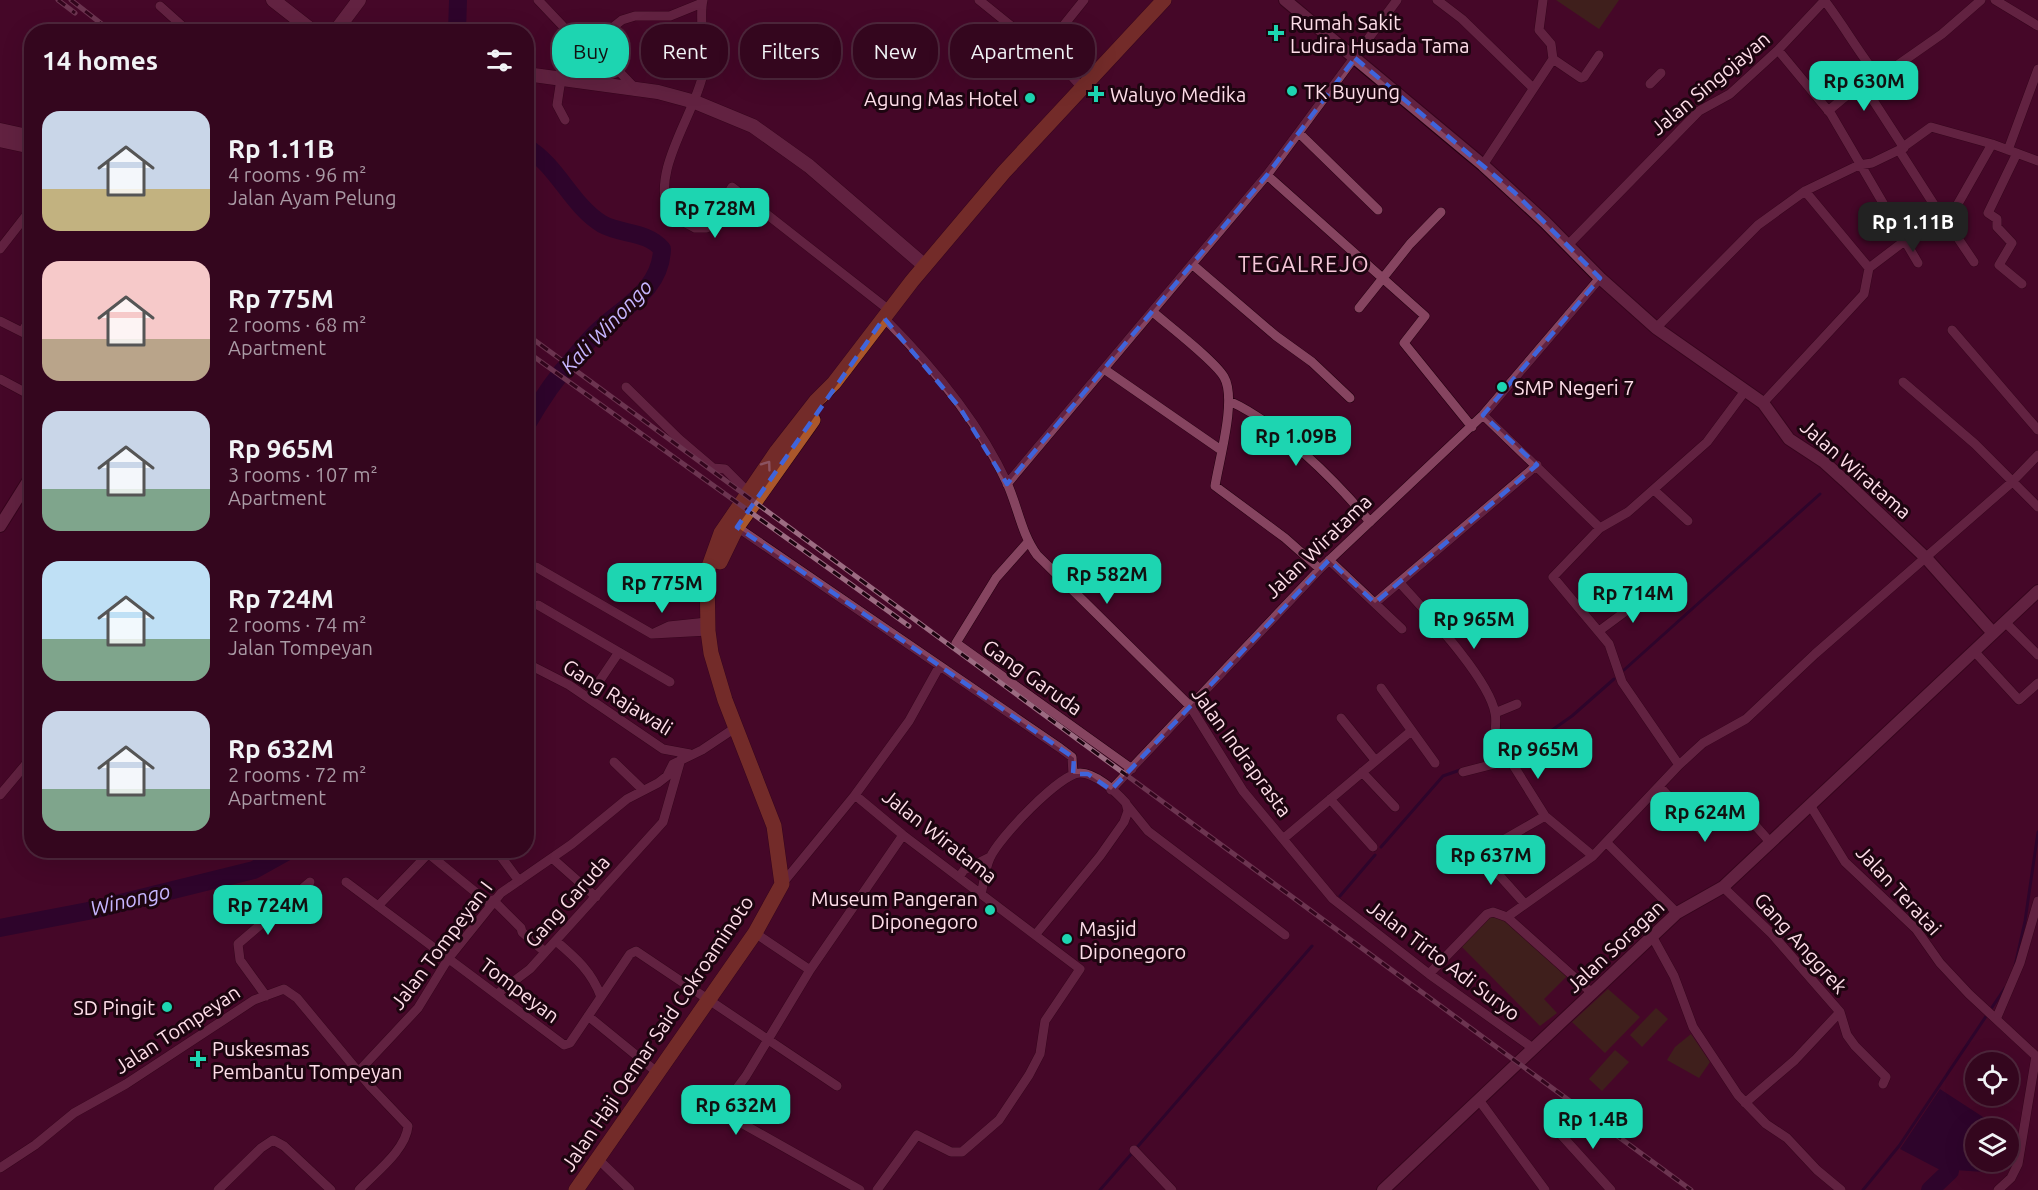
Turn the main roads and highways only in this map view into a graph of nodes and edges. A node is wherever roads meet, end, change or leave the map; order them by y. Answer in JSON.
{"nodes":[{"id":1,"x":273,"y":0,"type":"edge"},
{"id":2,"x":359,"y":0,"type":"edge"},
{"id":3,"x":1164,"y":0,"type":"edge"},
{"id":4,"x":304,"y":24,"type":"edge"},
{"id":5,"x":341,"y":24,"type":"edge"},
{"id":6,"x":534,"y":75,"type":"edge"},
{"id":7,"x":0,"y":130,"type":"edge"},
{"id":8,"x":24,"y":135,"type":"edge"},
{"id":9,"x":0,"y":140,"type":"edge"},
{"id":10,"x":24,"y":145,"type":"edge"},
{"id":11,"x":925,"y":266,"type":"junction"},
{"id":12,"x":834,"y":383,"type":"junction"},
{"id":13,"x":708,"y":590,"type":"junction"},
{"id":14,"x":576,"y":1190,"type":"edge"}],
"edges":[{"from":1,"to":4,"type":"main road"},
{"from":2,"to":5,"type":"main road"},
{"from":3,"to":11,"type":"main road"},
{"from":6,"to":11,"type":"main road"},
{"from":7,"to":8,"type":"main road"},
{"from":9,"to":10,"type":"main road"},
{"from":11,"to":12,"type":"main road"},
{"from":12,"to":13,"type":"main road"},
{"from":13,"to":12,"type":"main road","one_way":true},
{"from":13,"to":14,"type":"main road","name":"Jalan Haji Oemar Said Cokroaminoto"}]}
